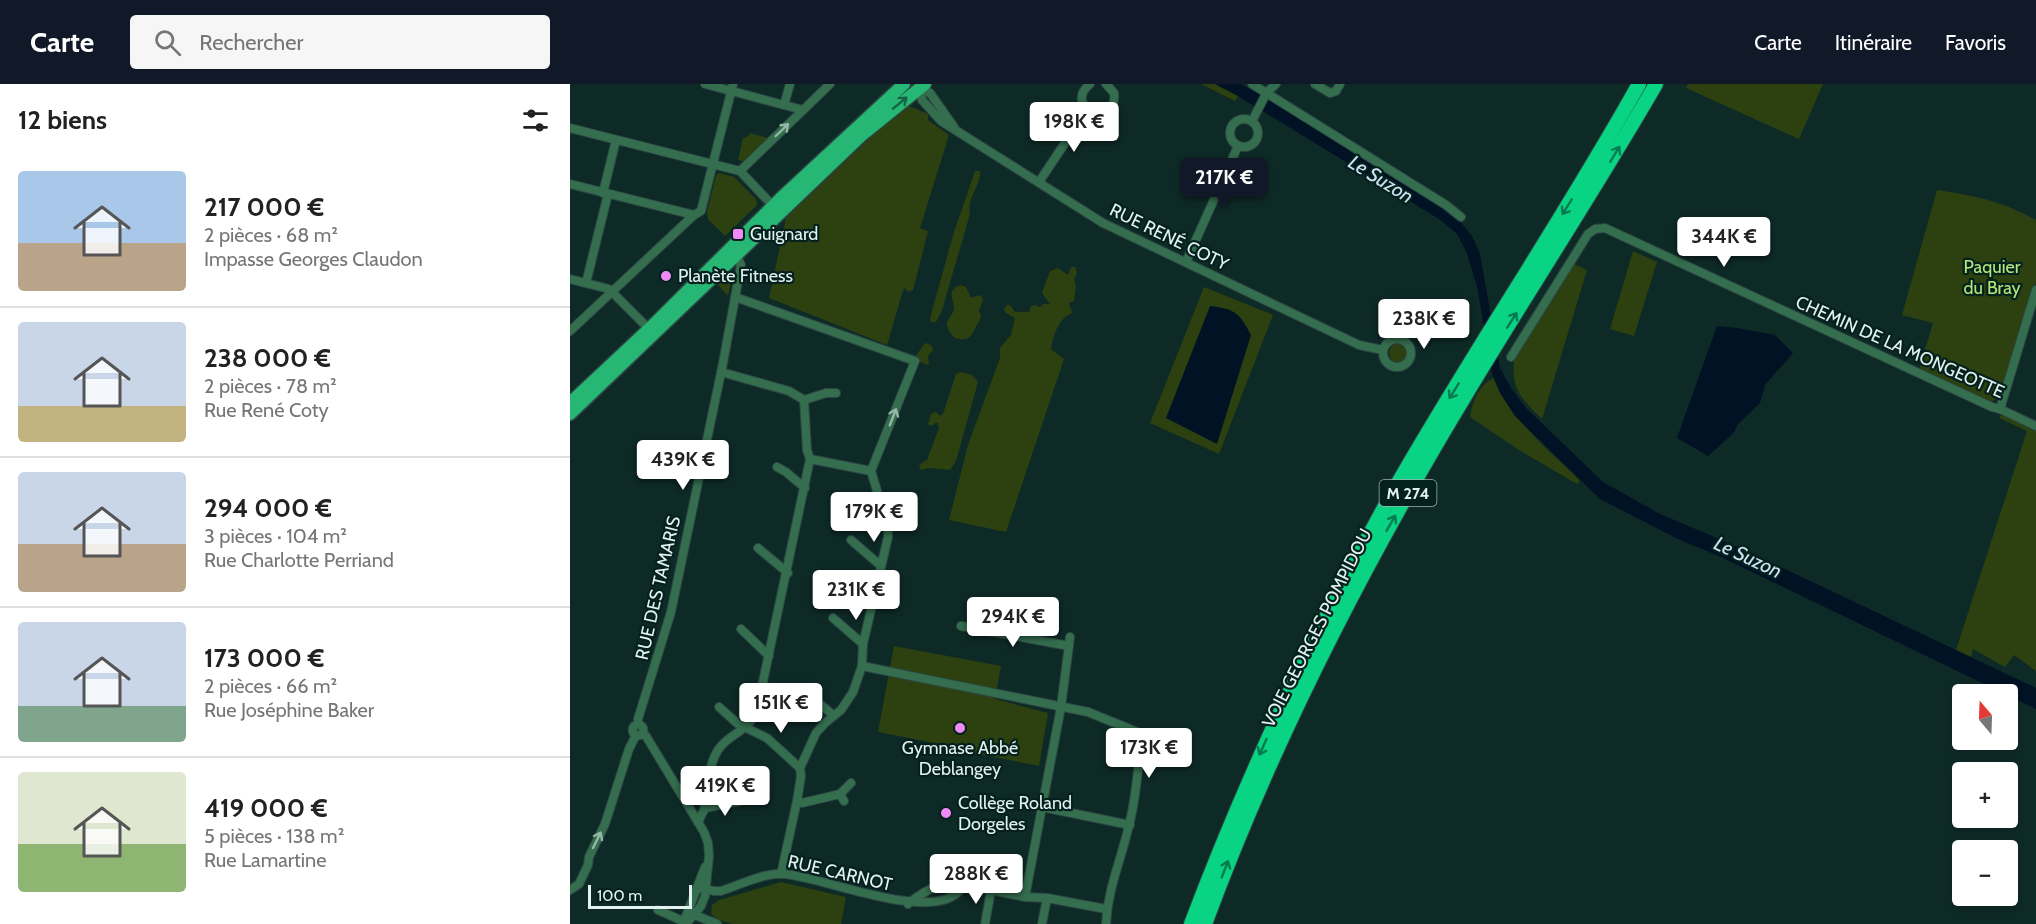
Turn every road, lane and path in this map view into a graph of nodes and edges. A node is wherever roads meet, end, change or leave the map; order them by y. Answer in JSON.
{"nodes":[{"id":1,"x":705,"y":84,"type":"edge"},
{"id":2,"x":790,"y":84,"type":"edge"},
{"id":3,"x":830,"y":84,"type":"edge"},
{"id":4,"x":904,"y":84,"type":"edge"},
{"id":5,"x":1090,"y":84,"type":"edge"},
{"id":6,"x":1106,"y":84,"type":"edge"},
{"id":7,"x":1251,"y":84,"type":"edge"},
{"id":8,"x":1276,"y":84,"type":"edge"},
{"id":9,"x":1315,"y":84,"type":"edge"},
{"id":10,"x":1340,"y":84,"type":"edge"},
{"id":11,"x":1640,"y":84,"type":"edge"},
{"id":12,"x":1656,"y":84,"type":"edge"},
{"id":13,"x":921,"y":85,"type":"edge"},
{"id":14,"x":732,"y":88,"type":"edge"},
{"id":15,"x":1267,"y":92,"type":"junction"},
{"id":16,"x":784,"y":105,"type":"junction"},
{"id":17,"x":803,"y":110,"type":"junction"},
{"id":18,"x":1088,"y":110,"type":"junction"},
{"id":19,"x":1252,"y":121,"type":"junction"},
{"id":20,"x":570,"y":128,"type":"edge"},
{"id":21,"x":616,"y":140,"type":"junction"},
{"id":22,"x":1238,"y":146,"type":"junction"},
{"id":23,"x":713,"y":164,"type":"junction"},
{"id":24,"x":740,"y":171,"type":"junction"},
{"id":25,"x":1039,"y":182,"type":"junction"},
{"id":26,"x":570,"y":184,"type":"edge"},
{"id":27,"x":605,"y":193,"type":"junction"},
{"id":28,"x":776,"y":210,"type":"junction"},
{"id":29,"x":694,"y":215,"type":"junction"},
{"id":30,"x":1461,"y":217,"type":"dead end"},
{"id":31,"x":733,"y":252,"type":"junction"},
{"id":32,"x":1186,"y":262,"type":"junction"},
{"id":33,"x":570,"y":279,"type":"edge"},
{"id":34,"x":586,"y":283,"type":"junction"},
{"id":35,"x":2036,"y":290,"type":"edge"},
{"id":36,"x":613,"y":292,"type":"junction"},
{"id":37,"x":735,"y":297,"type":"junction"},
{"id":38,"x":648,"y":329,"type":"junction"},
{"id":39,"x":570,"y":332,"type":"edge"},
{"id":40,"x":1383,"y":350,"type":"dead end"},
{"id":41,"x":1511,"y":357,"type":"dead end"},
{"id":42,"x":721,"y":372,"type":"junction"},
{"id":43,"x":836,"y":393,"type":"dead end"},
{"id":44,"x":804,"y":400,"type":"junction"},
{"id":45,"x":570,"y":403,"type":"edge"},
{"id":46,"x":2000,"y":409,"type":"junction"},
{"id":47,"x":570,"y":414,"type":"edge"},
{"id":48,"x":2036,"y":426,"type":"edge"},
{"id":49,"x":810,"y":459,"type":"junction"},
{"id":50,"x":777,"y":467,"type":"dead end"},
{"id":51,"x":871,"y":471,"type":"junction"},
{"id":52,"x":805,"y":488,"type":"junction"},
{"id":53,"x":851,"y":540,"type":"dead end"},
{"id":54,"x":759,"y":548,"type":"dead end"},
{"id":55,"x":881,"y":566,"type":"junction"},
{"id":56,"x":788,"y":573,"type":"junction"},
{"id":57,"x":833,"y":618,"type":"dead end"},
{"id":58,"x":961,"y":626,"type":"dead end"},
{"id":59,"x":741,"y":629,"type":"dead end"},
{"id":60,"x":863,"y":644,"type":"junction"},
{"id":61,"x":769,"y":656,"type":"junction"},
{"id":62,"x":862,"y":666,"type":"junction"},
{"id":63,"x":814,"y":699,"type":"dead end"},
{"id":64,"x":719,"y":707,"type":"dead end"},
{"id":65,"x":1060,"y":707,"type":"junction"},
{"id":66,"x":833,"y":715,"type":"junction"},
{"id":67,"x":746,"y":728,"type":"junction"},
{"id":68,"x":639,"y":735,"type":"junction"},
{"id":69,"x":800,"y":768,"type":"junction"},
{"id":70,"x":850,"y":783,"type":"dead end"},
{"id":71,"x":740,"y":801,"type":"dead end"},
{"id":72,"x":797,"y":801,"type":"junction"},
{"id":73,"x":703,"y":804,"type":"junction"},
{"id":74,"x":689,"y":805,"type":"junction"},
{"id":75,"x":1042,"y":807,"type":"junction"},
{"id":76,"x":698,"y":822,"type":"junction"},
{"id":77,"x":1130,"y":825,"type":"junction"},
{"id":78,"x":781,"y":874,"type":"junction"},
{"id":79,"x":701,"y":888,"type":"junction"},
{"id":80,"x":570,"y":890,"type":"edge"},
{"id":81,"x":960,"y":890,"type":"junction"},
{"id":82,"x":991,"y":890,"type":"junction"},
{"id":83,"x":1025,"y":897,"type":"junction"},
{"id":84,"x":1047,"y":898,"type":"junction"},
{"id":85,"x":908,"y":904,"type":"junction"},
{"id":86,"x":1106,"y":909,"type":"junction"},
{"id":87,"x":658,"y":910,"type":"dead end"},
{"id":88,"x":691,"y":913,"type":"junction"},
{"id":89,"x":685,"y":923,"type":"edge"},
{"id":90,"x":717,"y":924,"type":"edge"},
{"id":91,"x":986,"y":924,"type":"edge"},
{"id":92,"x":1042,"y":924,"type":"edge"},
{"id":93,"x":1106,"y":924,"type":"edge"},
{"id":94,"x":1191,"y":924,"type":"edge"},
{"id":95,"x":1205,"y":924,"type":"edge"}],
"edges":[{"from":1,"to":14,"type":"street"},
{"from":2,"to":16,"type":"street"},
{"from":3,"to":17,"type":"street"},
{"from":4,"to":28,"type":"main road"},
{"from":5,"to":18,"type":"street"},
{"from":6,"to":18,"type":"street"},
{"from":7,"to":15,"type":"street"},
{"from":8,"to":15,"type":"street"},
{"from":9,"to":10,"type":"street"},
{"from":11,"to":94,"type":"highway","name":"VOIE GEORGES POMPIDOU","number":"M 274","one_way":true},
{"from":95,"to":12,"type":"highway","name":"VOIE GEORGES POMPIDOU","number":"M 274","one_way":true},
{"from":13,"to":25,"type":"street","name":"RUE RENÉ COTY"},
{"from":28,"to":13,"type":"main road","one_way":true},
{"from":14,"to":16,"type":"street"},
{"from":14,"to":23,"type":"street"},
{"from":15,"to":19,"type":"street"},
{"from":15,"to":30,"type":"street"},
{"from":16,"to":17,"type":"street"},
{"from":24,"to":17,"type":"street","one_way":true},
{"from":18,"to":25,"type":"street"},
{"from":19,"to":22,"type":"street"},
{"from":19,"to":22,"type":"street"},
{"from":20,"to":21,"type":"street"},
{"from":21,"to":23,"type":"street"},
{"from":21,"to":27,"type":"street"},
{"from":22,"to":32,"type":"street"},
{"from":23,"to":24,"type":"street"},
{"from":23,"to":29,"type":"street"},
{"from":24,"to":28,"type":"street"},
{"from":25,"to":32,"type":"street","name":"RUE RENÉ COTY"},
{"from":26,"to":27,"type":"street"},
{"from":27,"to":29,"type":"street"},
{"from":27,"to":34,"type":"street"},
{"from":28,"to":31,"type":"main road"},
{"from":29,"to":36,"type":"street"},
{"from":31,"to":37,"type":"street","name":"RUE DES TAMARIS"},
{"from":31,"to":38,"type":"main road"},
{"from":31,"to":47,"type":"main road"},
{"from":32,"to":40,"type":"street","name":"RUE RENÉ COTY"},
{"from":33,"to":34,"type":"street"},
{"from":34,"to":36,"type":"street"},
{"from":35,"to":46,"type":"street"},
{"from":36,"to":38,"type":"street"},
{"from":36,"to":39,"type":"street"},
{"from":37,"to":42,"type":"street","name":"RUE DES TAMARIS"},
{"from":51,"to":37,"type":"street","one_way":true},
{"from":38,"to":45,"type":"main road"},
{"from":41,"to":46,"type":"street","name":"CHEMIN DE LA MONGEOTTE"},
{"from":42,"to":44,"type":"street"},
{"from":42,"to":68,"type":"street","name":"RUE DES TAMARIS"},
{"from":43,"to":44,"type":"street"},
{"from":44,"to":49,"type":"street"},
{"from":46,"to":48,"type":"street","name":"CHEMIN DE LA MONGEOTTE"},
{"from":49,"to":51,"type":"street"},
{"from":49,"to":52,"type":"street"},
{"from":50,"to":52,"type":"street"},
{"from":51,"to":55,"type":"street"},
{"from":52,"to":56,"type":"street"},
{"from":53,"to":55,"type":"street"},
{"from":54,"to":56,"type":"street"},
{"from":55,"to":60,"type":"street"},
{"from":56,"to":61,"type":"street"},
{"from":57,"to":60,"type":"street"},
{"from":58,"to":65,"type":"street"},
{"from":59,"to":61,"type":"street"},
{"from":60,"to":62,"type":"street"},
{"from":61,"to":67,"type":"street"},
{"from":62,"to":65,"type":"street"},
{"from":62,"to":66,"type":"street"},
{"from":63,"to":66,"type":"street"},
{"from":64,"to":67,"type":"street"},
{"from":65,"to":75,"type":"street"},
{"from":65,"to":77,"type":"street"},
{"from":66,"to":69,"type":"street"},
{"from":67,"to":69,"type":"street"},
{"from":67,"to":73,"type":"street"},
{"from":68,"to":74,"type":"street"},
{"from":80,"to":68,"type":"street","one_way":true},
{"from":69,"to":72,"type":"street"},
{"from":70,"to":72,"type":"street"},
{"from":71,"to":73,"type":"street"},
{"from":72,"to":78,"type":"street"},
{"from":73,"to":74,"type":"street"},
{"from":73,"to":76,"type":"street"},
{"from":74,"to":76,"type":"street"},
{"from":75,"to":77,"type":"street"},
{"from":75,"to":83,"type":"street"},
{"from":76,"to":79,"type":"street"},
{"from":77,"to":86,"type":"street"},
{"from":78,"to":79,"type":"street","name":"RUE CARNOT"},
{"from":78,"to":85,"type":"street","name":"RUE CARNOT"},
{"from":79,"to":88,"type":"street"},
{"from":81,"to":82,"type":"street"},
{"from":81,"to":85,"type":"street","name":"RUE CARNOT"},
{"from":81,"to":85,"type":"street","name":"RUE CARNOT"},
{"from":82,"to":83,"type":"street"},
{"from":82,"to":91,"type":"street"},
{"from":83,"to":84,"type":"street"},
{"from":84,"to":86,"type":"street"},
{"from":84,"to":92,"type":"street"},
{"from":86,"to":93,"type":"street"},
{"from":87,"to":89,"type":"street"},
{"from":88,"to":89,"type":"street"},
{"from":88,"to":90,"type":"street"}]}
